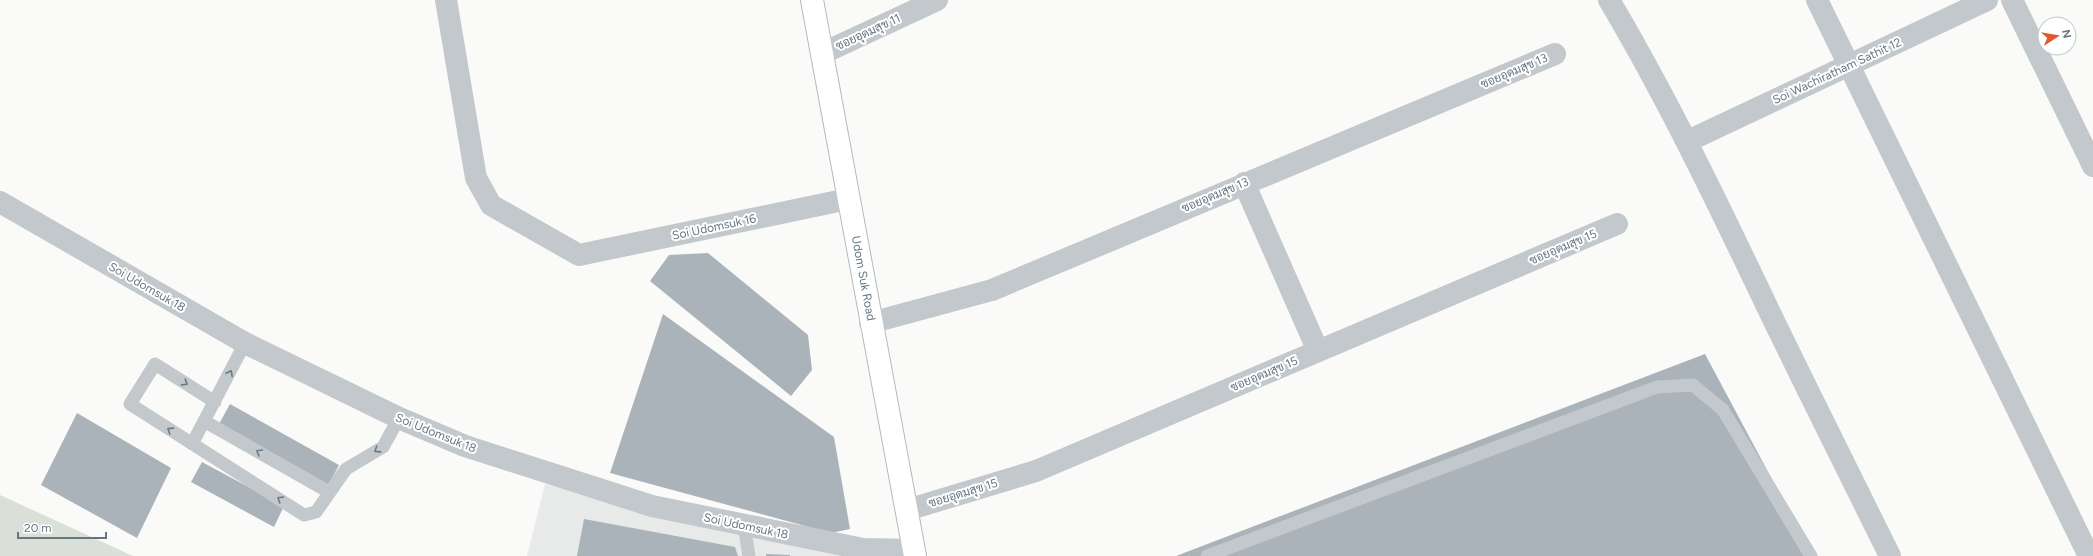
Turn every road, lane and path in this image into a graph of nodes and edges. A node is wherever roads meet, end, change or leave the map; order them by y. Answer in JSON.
{"nodes":[{"id":1,"x":446,"y":0,"type":"edge"},
{"id":2,"x":812,"y":0,"type":"edge"},
{"id":3,"x":937,"y":0,"type":"edge"},
{"id":4,"x":1609,"y":0,"type":"edge"},
{"id":5,"x":1817,"y":0,"type":"edge"},
{"id":6,"x":1987,"y":0,"type":"edge"},
{"id":7,"x":2012,"y":0,"type":"edge"},
{"id":8,"x":821,"y":54,"type":"junction"},
{"id":9,"x":1554,"y":54,"type":"dead end"},
{"id":10,"x":1849,"y":66,"type":"junction"},
{"id":11,"x":1688,"y":141,"type":"junction"},
{"id":12,"x":2093,"y":166,"type":"edge"},
{"id":13,"x":1244,"y":183,"type":"junction"},
{"id":14,"x":848,"y":199,"type":"junction"},
{"id":15,"x":0,"y":202,"type":"edge"},
{"id":16,"x":1617,"y":224,"type":"dead end"},
{"id":17,"x":870,"y":323,"type":"junction"},
{"id":18,"x":245,"y":343,"type":"junction"},
{"id":19,"x":1318,"y":351,"type":"junction"},
{"id":20,"x":215,"y":402,"type":"junction"},
{"id":21,"x":399,"y":418,"type":"junction"},
{"id":22,"x":204,"y":421,"type":"junction"},
{"id":23,"x":192,"y":444,"type":"junction"},
{"id":24,"x":330,"y":492,"type":"junction"},
{"id":25,"x":907,"y":510,"type":"junction"},
{"id":26,"x":744,"y":525,"type":"junction"},
{"id":27,"x":914,"y":553,"type":"edge"},
{"id":28,"x":749,"y":556,"type":"edge"},
{"id":29,"x":1208,"y":556,"type":"edge"},
{"id":30,"x":1811,"y":556,"type":"edge"},
{"id":31,"x":1890,"y":556,"type":"edge"},
{"id":32,"x":2089,"y":556,"type":"edge"}],
"edges":[{"from":1,"to":14,"type":"street","name":"Soi Udomsuk 16"},
{"from":2,"to":8,"type":"main road","name":"Udom Suk Road"},
{"from":3,"to":8,"type":"street","name":"ซอยอุดมสุข 11"},
{"from":4,"to":11,"type":"street"},
{"from":5,"to":10,"type":"street"},
{"from":6,"to":10,"type":"street","name":"Soi Wachiratham Sathit 12"},
{"from":7,"to":12,"type":"street"},
{"from":8,"to":14,"type":"main road","name":"Udom Suk Road"},
{"from":9,"to":13,"type":"street","name":"ซอยอุดมสุข 13"},
{"from":10,"to":11,"type":"street","name":"Soi Wachiratham Sathit 12"},
{"from":10,"to":32,"type":"street"},
{"from":11,"to":31,"type":"street"},
{"from":13,"to":17,"type":"street","name":"ซอยอุดมสุข 13"},
{"from":13,"to":19,"type":"street"},
{"from":14,"to":17,"type":"main road","name":"Udom Suk Road"},
{"from":15,"to":18,"type":"street","name":"Soi Udomsuk 18"},
{"from":16,"to":19,"type":"street","name":"ซอยอุดมสุข 15"},
{"from":17,"to":25,"type":"main road","name":"Udom Suk Road"},
{"from":20,"to":18,"type":"lane","one_way":true},
{"from":18,"to":21,"type":"street","name":"Soi Udomsuk 18"},
{"from":19,"to":25,"type":"street","name":"ซอยอุดมสุข 15"},
{"from":20,"to":22,"type":"lane"},
{"from":23,"to":20,"type":"lane","one_way":true},
{"from":21,"to":24,"type":"lane","one_way":true},
{"from":21,"to":26,"type":"street","name":"Soi Udomsuk 18"},
{"from":22,"to":23,"type":"lane"},
{"from":24,"to":22,"type":"lane","one_way":true},
{"from":24,"to":23,"type":"lane","one_way":true},
{"from":25,"to":27,"type":"main road","name":"Udom Suk Road"},
{"from":26,"to":27,"type":"street","name":"Soi Udomsuk 18"},
{"from":26,"to":28,"type":"lane"},
{"from":29,"to":30,"type":"lane"}]}
